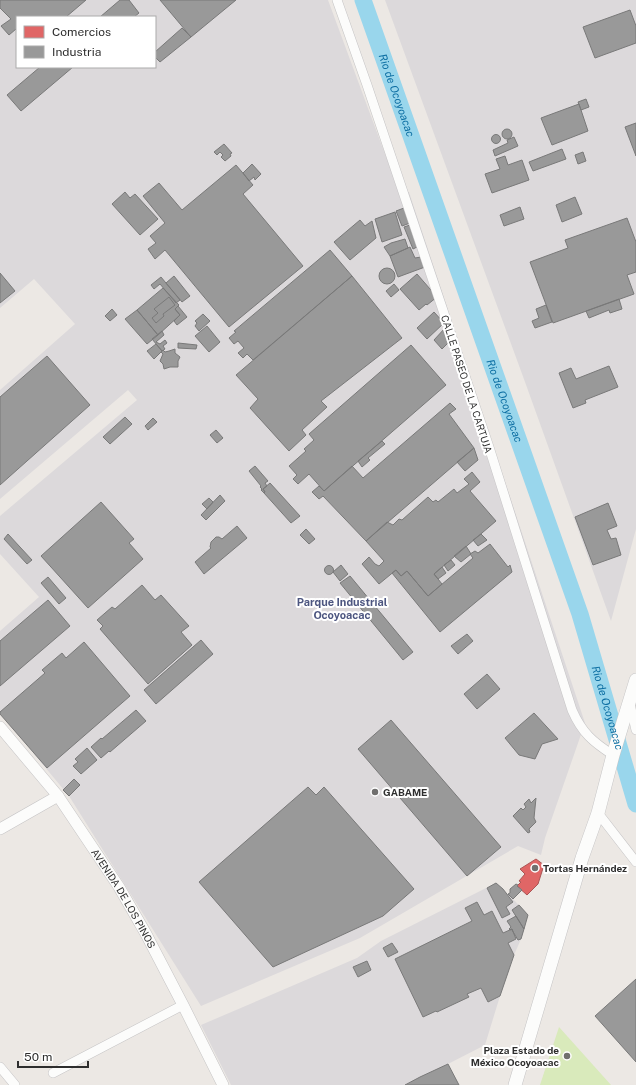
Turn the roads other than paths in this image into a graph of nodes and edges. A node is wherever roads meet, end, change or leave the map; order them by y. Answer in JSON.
{"nodes":[{"id":1,"x":337,"y":0,"type":"edge"},
{"id":2,"x":636,"y":680,"type":"edge"},
{"id":3,"x":627,"y":709,"type":"junction"},
{"id":4,"x":0,"y":727,"type":"edge"},
{"id":5,"x":636,"y":730,"type":"edge"},
{"id":6,"x":615,"y":751,"type":"junction"},
{"id":7,"x":58,"y":796,"type":"junction"},
{"id":8,"x":598,"y":812,"type":"junction"},
{"id":9,"x":0,"y":829,"type":"edge"},
{"id":10,"x":636,"y":862,"type":"edge"},
{"id":11,"x":183,"y":1005,"type":"junction"},
{"id":12,"x":0,"y":1067,"type":"edge"},
{"id":13,"x":53,"y":1073,"type":"dead end"},
{"id":14,"x":15,"y":1085,"type":"edge"},
{"id":15,"x":223,"y":1085,"type":"edge"},
{"id":16,"x":515,"y":1085,"type":"edge"}],
"edges":[{"from":1,"to":6,"type":"street","name":"CALLE PASEO DE LA CARTUJA"},
{"from":2,"to":3,"type":"main road"},
{"from":3,"to":5,"type":"street"},
{"from":3,"to":6,"type":"main road"},
{"from":4,"to":7,"type":"street","name":"AVENIDA DE LOS PINOS"},
{"from":6,"to":8,"type":"main road"},
{"from":7,"to":9,"type":"street"},
{"from":7,"to":11,"type":"street","name":"AVENIDA DE LOS PINOS"},
{"from":8,"to":10,"type":"street"},
{"from":8,"to":16,"type":"main road"},
{"from":11,"to":13,"type":"street"},
{"from":11,"to":15,"type":"street","name":"AVENIDA DE LOS PINOS"},
{"from":12,"to":14,"type":"street"}]}
